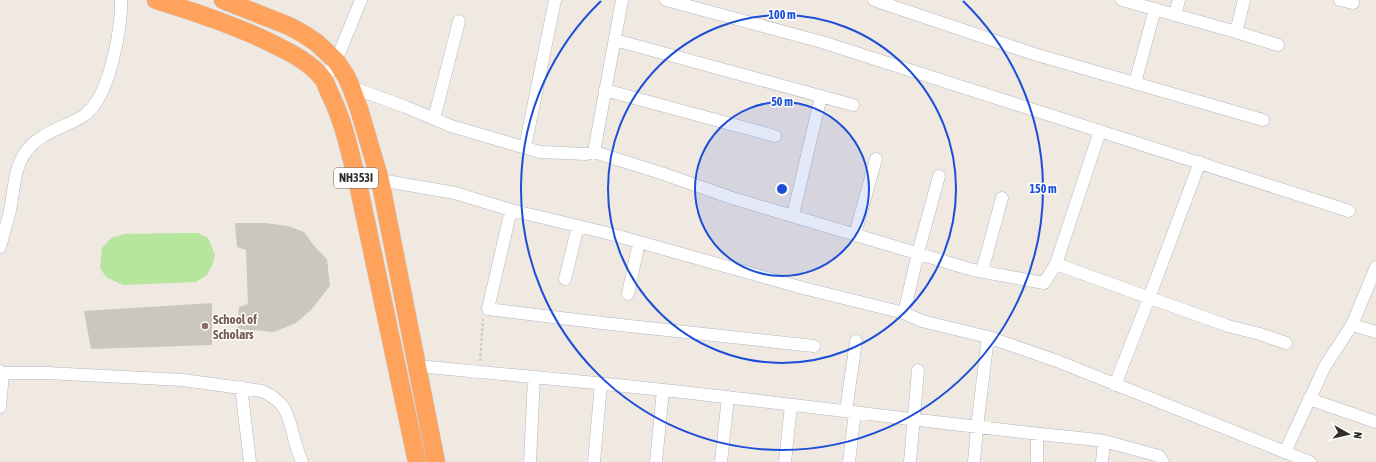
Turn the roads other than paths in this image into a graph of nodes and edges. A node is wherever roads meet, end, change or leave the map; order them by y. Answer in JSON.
{"nodes":[{"id":1,"x":121,"y":0,"type":"edge"},
{"id":2,"x":156,"y":0,"type":"edge"},
{"id":3,"x":223,"y":0,"type":"edge"},
{"id":4,"x":361,"y":0,"type":"edge"},
{"id":5,"x":555,"y":0,"type":"edge"},
{"id":6,"x":622,"y":0,"type":"edge"},
{"id":7,"x":666,"y":0,"type":"edge"},
{"id":8,"x":874,"y":0,"type":"edge"},
{"id":9,"x":1122,"y":0,"type":"edge"},
{"id":10,"x":1180,"y":0,"type":"edge"},
{"id":11,"x":1244,"y":0,"type":"edge"},
{"id":12,"x":1340,"y":0,"type":"edge"},
{"id":13,"x":1353,"y":4,"type":"dead end"},
{"id":14,"x":1155,"y":9,"type":"junction"},
{"id":15,"x":1175,"y":14,"type":"junction"},
{"id":16,"x":460,"y":21,"type":"dead end"},
{"id":17,"x":1236,"y":32,"type":"junction"},
{"id":18,"x":615,"y":40,"type":"junction"},
{"id":19,"x":1278,"y":45,"type":"dead end"},
{"id":20,"x":336,"y":61,"type":"junction"},
{"id":21,"x":324,"y":80,"type":"junction"},
{"id":22,"x":1135,"y":83,"type":"junction"},
{"id":23,"x":351,"y":87,"type":"junction"},
{"id":24,"x":605,"y":90,"type":"junction"},
{"id":25,"x":821,"y":96,"type":"junction"},
{"id":26,"x":853,"y":105,"type":"dead end"},
{"id":27,"x":434,"y":119,"type":"junction"},
{"id":28,"x":1262,"y":120,"type":"dead end"},
{"id":29,"x":1100,"y":131,"type":"junction"},
{"id":30,"x":774,"y":136,"type":"dead end"},
{"id":31,"x":525,"y":147,"type":"junction"},
{"id":32,"x":594,"y":152,"type":"junction"},
{"id":33,"x":876,"y":159,"type":"dead end"},
{"id":34,"x":1200,"y":162,"type":"junction"},
{"id":35,"x":939,"y":176,"type":"dead end"},
{"id":36,"x":380,"y":180,"type":"junction"},
{"id":37,"x":1002,"y":198,"type":"dead end"},
{"id":38,"x":511,"y":210,"type":"junction"},
{"id":39,"x":1349,"y":211,"type":"dead end"},
{"id":40,"x":793,"y":215,"type":"junction"},
{"id":41,"x":578,"y":226,"type":"junction"},
{"id":42,"x":855,"y":234,"type":"junction"},
{"id":43,"x":639,"y":242,"type":"junction"},
{"id":44,"x":0,"y":247,"type":"edge"},
{"id":45,"x":918,"y":253,"type":"junction"},
{"id":46,"x":1056,"y":264,"type":"junction"},
{"id":47,"x":1376,"y":267,"type":"edge"},
{"id":48,"x":982,"y":271,"type":"junction"},
{"id":49,"x":565,"y":279,"type":"dead end"},
{"id":50,"x":628,"y":294,"type":"dead end"},
{"id":51,"x":1150,"y":298,"type":"junction"},
{"id":52,"x":904,"y":313,"type":"junction"},
{"id":53,"x":1352,"y":325,"type":"junction"},
{"id":54,"x":1376,"y":332,"type":"edge"},
{"id":55,"x":988,"y":337,"type":"junction"},
{"id":56,"x":856,"y":341,"type":"dead end"},
{"id":57,"x":1286,"y":343,"type":"dead end"},
{"id":58,"x":814,"y":346,"type":"dead end"},
{"id":59,"x":417,"y":366,"type":"junction"},
{"id":60,"x":918,"y":370,"type":"dead end"},
{"id":61,"x":1,"y":372,"type":"edge"},
{"id":62,"x":534,"y":377,"type":"junction"},
{"id":63,"x":601,"y":384,"type":"junction"},
{"id":64,"x":1116,"y":385,"type":"junction"},
{"id":65,"x":241,"y":387,"type":"junction"},
{"id":66,"x":663,"y":390,"type":"junction"},
{"id":67,"x":728,"y":397,"type":"junction"},
{"id":68,"x":1309,"y":399,"type":"junction"},
{"id":69,"x":791,"y":405,"type":"junction"},
{"id":70,"x":0,"y":407,"type":"edge"},
{"id":71,"x":850,"y":411,"type":"junction"},
{"id":72,"x":914,"y":420,"type":"junction"},
{"id":73,"x":1376,"y":422,"type":"edge"},
{"id":74,"x":977,"y":427,"type":"junction"},
{"id":75,"x":1037,"y":434,"type":"junction"},
{"id":76,"x":1104,"y":441,"type":"junction"},
{"id":77,"x":1284,"y":452,"type":"junction"},
{"id":78,"x":250,"y":462,"type":"edge"},
{"id":79,"x":302,"y":462,"type":"edge"},
{"id":80,"x":417,"y":462,"type":"edge"},
{"id":81,"x":436,"y":462,"type":"edge"},
{"id":82,"x":530,"y":462,"type":"edge"},
{"id":83,"x":594,"y":462,"type":"edge"},
{"id":84,"x":656,"y":462,"type":"edge"},
{"id":85,"x":721,"y":462,"type":"edge"},
{"id":86,"x":785,"y":462,"type":"edge"},
{"id":87,"x":849,"y":462,"type":"edge"},
{"id":88,"x":910,"y":462,"type":"edge"},
{"id":89,"x":974,"y":462,"type":"edge"},
{"id":90,"x":1037,"y":462,"type":"edge"},
{"id":91,"x":1102,"y":462,"type":"edge"},
{"id":92,"x":1164,"y":462,"type":"edge"},
{"id":93,"x":1310,"y":462,"type":"edge"}],
"edges":[{"from":1,"to":44,"type":"street"},
{"from":2,"to":21,"type":"highway","number":"NH353I"},
{"from":3,"to":20,"type":"highway","number":"NH353I"},
{"from":4,"to":20,"type":"street"},
{"from":5,"to":31,"type":"street"},
{"from":6,"to":18,"type":"street"},
{"from":7,"to":29,"type":"street"},
{"from":8,"to":22,"type":"street"},
{"from":9,"to":14,"type":"street"},
{"from":10,"to":15,"type":"street"},
{"from":11,"to":17,"type":"street"},
{"from":12,"to":13,"type":"street"},
{"from":14,"to":15,"type":"street"},
{"from":14,"to":22,"type":"street"},
{"from":15,"to":17,"type":"street"},
{"from":16,"to":27,"type":"street"},
{"from":17,"to":19,"type":"street"},
{"from":18,"to":24,"type":"street"},
{"from":18,"to":25,"type":"street"},
{"from":20,"to":21,"type":"street"},
{"from":20,"to":23,"type":"highway","number":"NH353I"},
{"from":21,"to":80,"type":"highway","number":"NH353I"},
{"from":22,"to":28,"type":"street"},
{"from":23,"to":27,"type":"street"},
{"from":23,"to":36,"type":"highway","number":"NH353I"},
{"from":24,"to":30,"type":"street"},
{"from":24,"to":32,"type":"street"},
{"from":25,"to":26,"type":"street"},
{"from":25,"to":40,"type":"street"},
{"from":27,"to":31,"type":"street"},
{"from":29,"to":34,"type":"street"},
{"from":29,"to":46,"type":"street"},
{"from":31,"to":32,"type":"street"},
{"from":32,"to":40,"type":"street"},
{"from":33,"to":42,"type":"street"},
{"from":34,"to":39,"type":"street"},
{"from":34,"to":51,"type":"street"},
{"from":35,"to":45,"type":"street"},
{"from":36,"to":38,"type":"street"},
{"from":36,"to":59,"type":"highway","number":"NH353I"},
{"from":37,"to":48,"type":"street"},
{"from":38,"to":41,"type":"street"},
{"from":38,"to":58,"type":"street"},
{"from":40,"to":42,"type":"street"},
{"from":41,"to":43,"type":"street"},
{"from":41,"to":49,"type":"street"},
{"from":42,"to":45,"type":"street"},
{"from":43,"to":50,"type":"street"},
{"from":43,"to":52,"type":"street"},
{"from":45,"to":48,"type":"street"},
{"from":45,"to":52,"type":"street"},
{"from":46,"to":48,"type":"street"},
{"from":46,"to":51,"type":"street"},
{"from":47,"to":53,"type":"street"},
{"from":51,"to":57,"type":"street"},
{"from":51,"to":64,"type":"street"},
{"from":52,"to":55,"type":"street"},
{"from":53,"to":54,"type":"street"},
{"from":53,"to":68,"type":"street"},
{"from":55,"to":64,"type":"street"},
{"from":55,"to":74,"type":"street"},
{"from":56,"to":71,"type":"street"},
{"from":59,"to":62,"type":"street"},
{"from":59,"to":81,"type":"highway","number":"NH353I"},
{"from":60,"to":72,"type":"street"},
{"from":61,"to":65,"type":"street"},
{"from":61,"to":70,"type":"street"},
{"from":62,"to":63,"type":"street"},
{"from":62,"to":82,"type":"street"},
{"from":63,"to":66,"type":"street"},
{"from":63,"to":83,"type":"street"},
{"from":64,"to":77,"type":"street"},
{"from":65,"to":78,"type":"street"},
{"from":65,"to":79,"type":"street"},
{"from":66,"to":67,"type":"street"},
{"from":66,"to":84,"type":"street"},
{"from":67,"to":69,"type":"street"},
{"from":67,"to":85,"type":"street"},
{"from":68,"to":73,"type":"street"},
{"from":68,"to":77,"type":"street"},
{"from":69,"to":71,"type":"street"},
{"from":69,"to":86,"type":"street"},
{"from":71,"to":72,"type":"street"},
{"from":71,"to":87,"type":"street"},
{"from":72,"to":74,"type":"street"},
{"from":72,"to":88,"type":"street"},
{"from":74,"to":75,"type":"street"},
{"from":74,"to":89,"type":"street"},
{"from":75,"to":76,"type":"street"},
{"from":75,"to":90,"type":"street"},
{"from":76,"to":91,"type":"street"},
{"from":76,"to":92,"type":"street"},
{"from":77,"to":93,"type":"street"}]}
